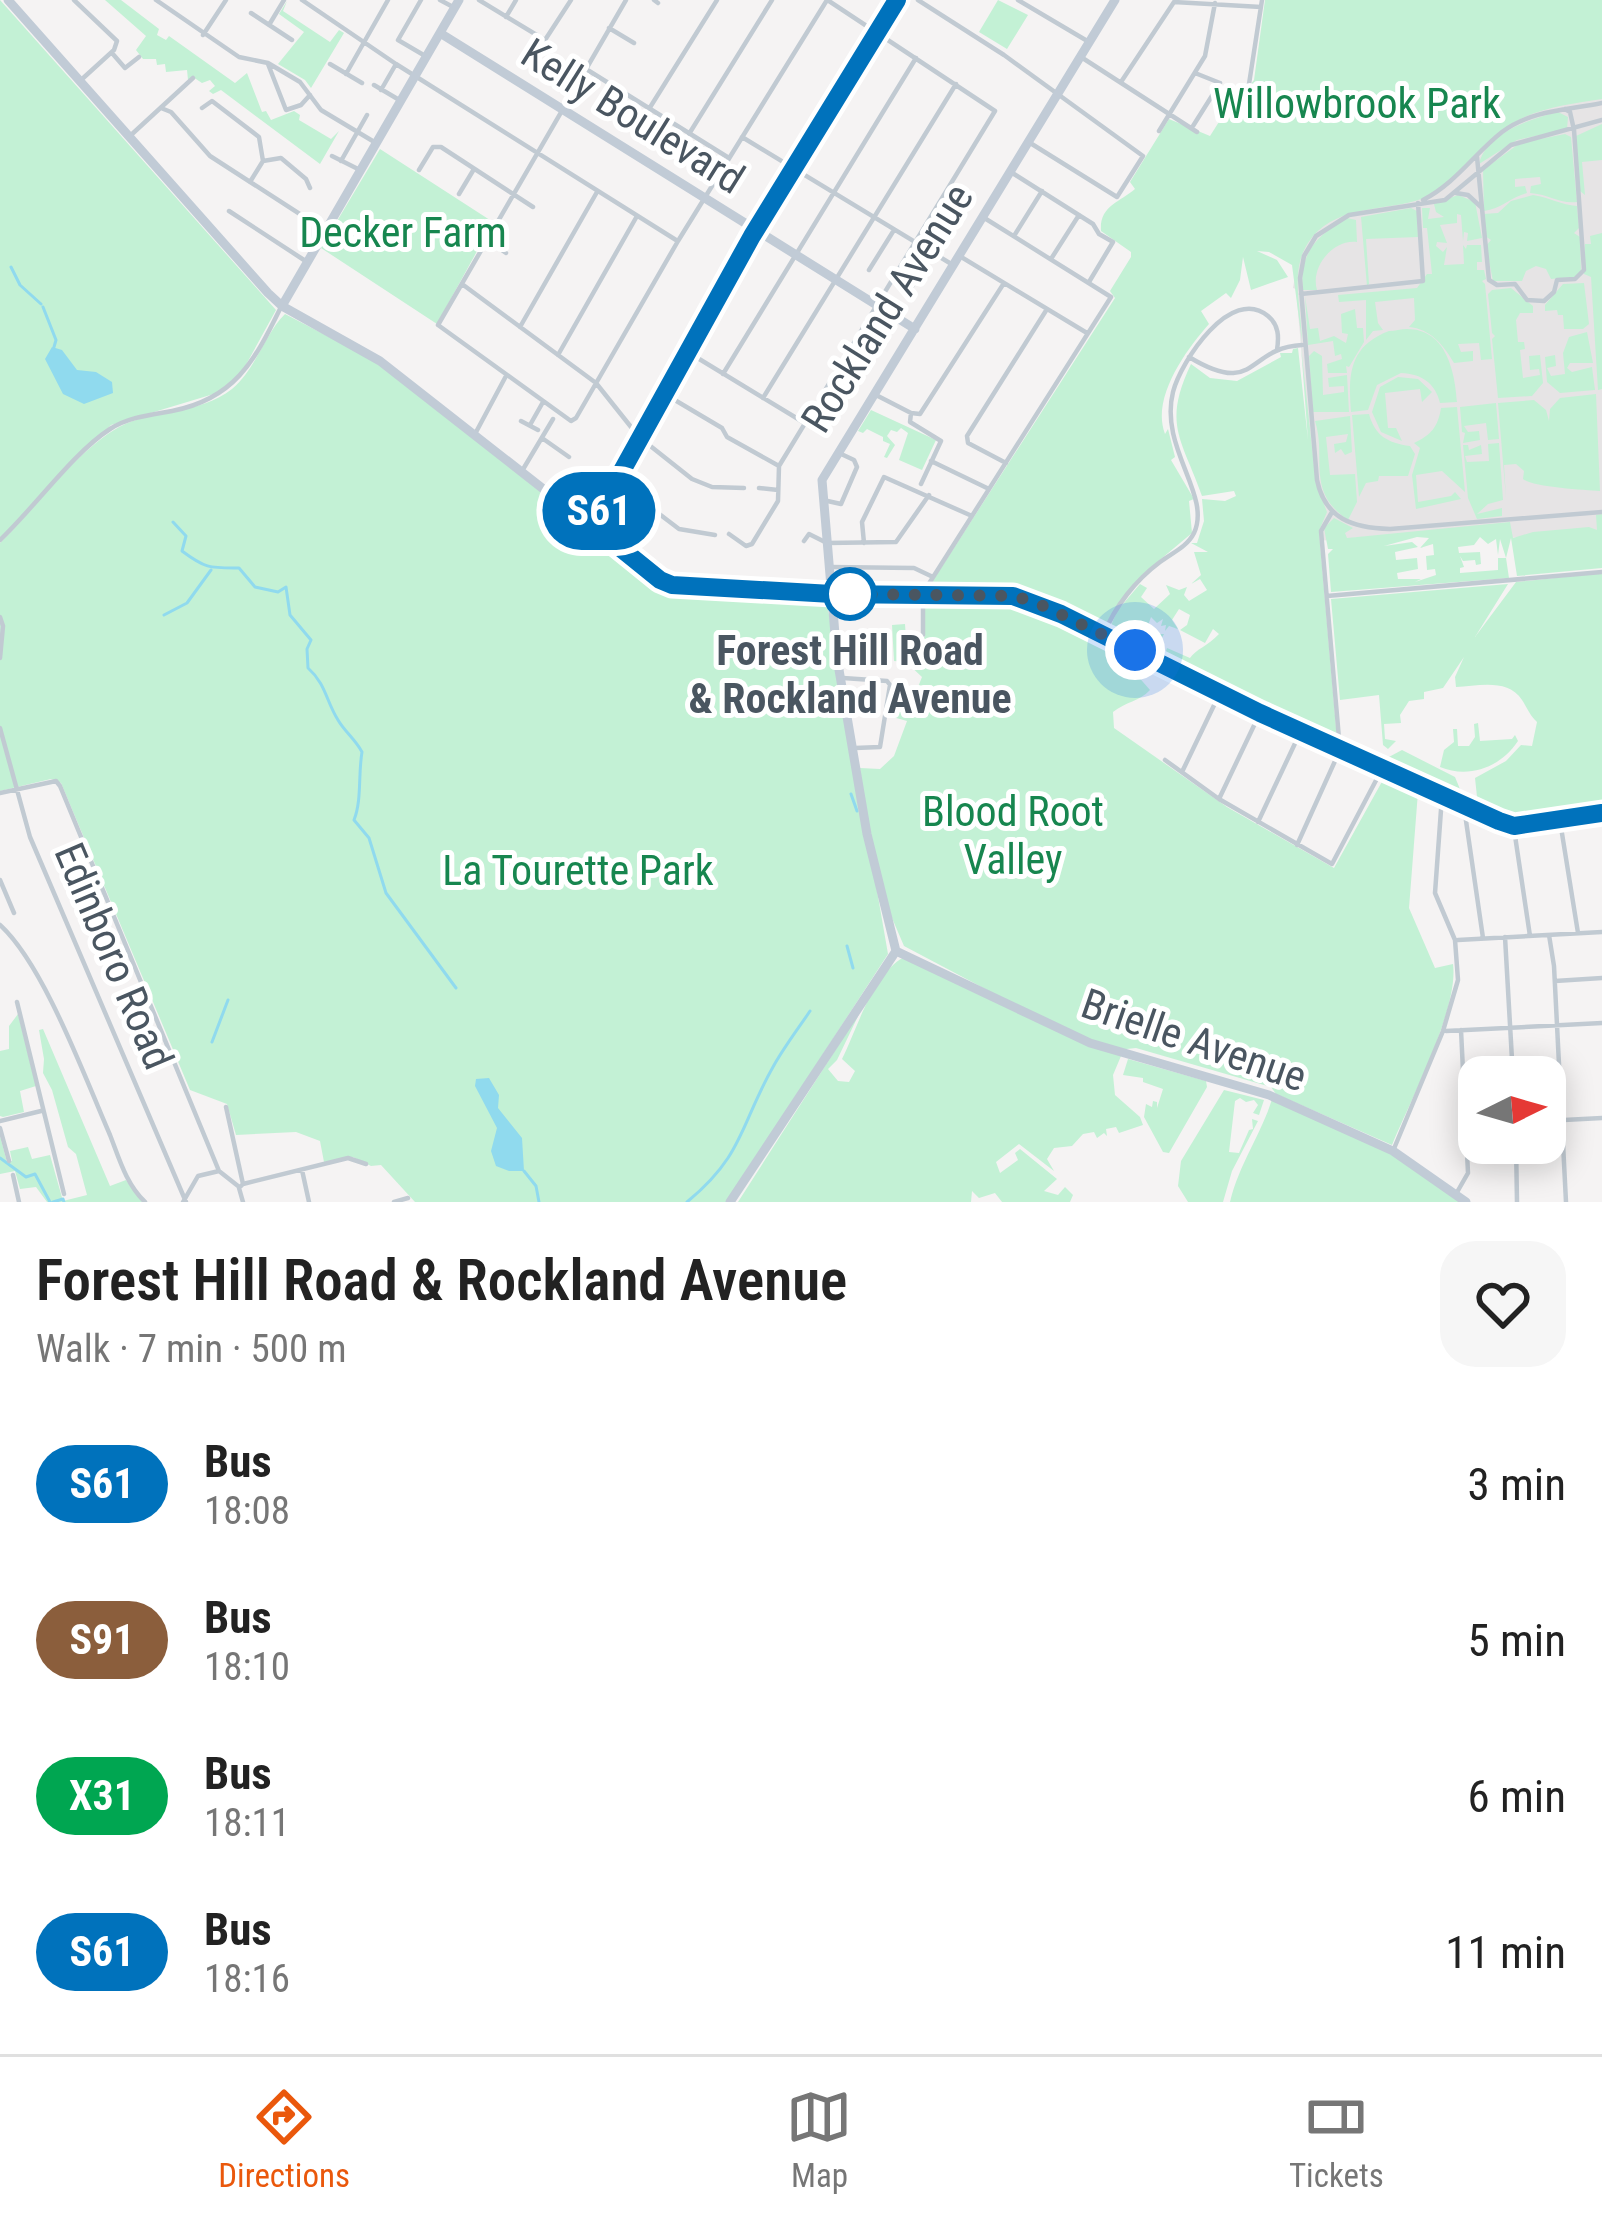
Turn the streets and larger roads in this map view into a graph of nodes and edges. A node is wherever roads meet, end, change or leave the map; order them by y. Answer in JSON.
{"nodes":[{"id":1,"x":8,"y":0,"type":"edge"},
{"id":2,"x":74,"y":0,"type":"edge"},
{"id":3,"x":156,"y":0,"type":"edge"},
{"id":4,"x":173,"y":0,"type":"edge"},
{"id":5,"x":226,"y":0,"type":"edge"},
{"id":6,"x":284,"y":0,"type":"edge"},
{"id":7,"x":302,"y":0,"type":"edge"},
{"id":8,"x":388,"y":0,"type":"edge"},
{"id":9,"x":421,"y":0,"type":"edge"},
{"id":10,"x":440,"y":0,"type":"edge"},
{"id":11,"x":479,"y":0,"type":"edge"},
{"id":12,"x":516,"y":0,"type":"edge"},
{"id":13,"x":572,"y":0,"type":"edge"},
{"id":14,"x":626,"y":0,"type":"edge"},
{"id":15,"x":717,"y":0,"type":"edge"},
{"id":16,"x":772,"y":0,"type":"edge"},
{"id":17,"x":827,"y":0,"type":"edge"},
{"id":18,"x":897,"y":0,"type":"edge"},
{"id":19,"x":917,"y":0,"type":"edge"},
{"id":20,"x":1018,"y":0,"type":"edge"},
{"id":21,"x":1114,"y":0,"type":"edge"},
{"id":22,"x":1040,"y":2,"type":"edge"},
{"id":23,"x":1262,"y":3,"type":"edge"},
{"id":24,"x":457,"y":4,"type":"edge"},
{"id":25,"x":1215,"y":4,"type":"junction"},
{"id":26,"x":166,"y":8,"type":"junction"},
{"id":27,"x":1035,"y":10,"type":"junction"},
{"id":28,"x":251,"y":13,"type":"dead end"},
{"id":29,"x":506,"y":17,"type":"junction"},
{"id":30,"x":269,"y":25,"type":"junction"},
{"id":31,"x":609,"y":28,"type":"junction"},
{"id":32,"x":440,"y":33,"type":"junction"},
{"id":33,"x":877,"y":33,"type":"junction"},
{"id":34,"x":203,"y":35,"type":"junction"},
{"id":35,"x":292,"y":40,"type":"dead end"},
{"id":36,"x":364,"y":42,"type":"junction"},
{"id":37,"x":1089,"y":42,"type":"junction"},
{"id":38,"x":634,"y":44,"type":"dead end"},
{"id":39,"x":112,"y":53,"type":"junction"},
{"id":40,"x":1080,"y":56,"type":"junction"},
{"id":41,"x":139,"y":57,"type":"dead end"},
{"id":42,"x":427,"y":57,"type":"junction"},
{"id":43,"x":916,"y":58,"type":"junction"},
{"id":44,"x":268,"y":63,"type":"junction"},
{"id":45,"x":330,"y":64,"type":"dead end"},
{"id":46,"x":396,"y":64,"type":"junction"},
{"id":47,"x":585,"y":68,"type":"junction"},
{"id":48,"x":279,"y":70,"type":"junction"},
{"id":49,"x":1195,"y":73,"type":"junction"},
{"id":50,"x":346,"y":74,"type":"junction"},
{"id":51,"x":416,"y":76,"type":"junction"},
{"id":52,"x":193,"y":78,"type":"dead end"},
{"id":53,"x":79,"y":81,"type":"junction"},
{"id":54,"x":273,"y":81,"type":"junction"},
{"id":55,"x":1121,"y":82,"type":"junction"},
{"id":56,"x":362,"y":83,"type":"dead end"},
{"id":57,"x":956,"y":83,"type":"junction"},
{"id":58,"x":1249,"y":85,"type":"dead end"},
{"id":59,"x":310,"y":95,"type":"junction"},
{"id":60,"x":1055,"y":96,"type":"junction"},
{"id":61,"x":401,"y":101,"type":"junction"},
{"id":62,"x":1602,"y":103,"type":"edge"},
{"id":63,"x":161,"y":108,"type":"junction"},
{"id":64,"x":202,"y":108,"type":"dead end"},
{"id":65,"x":1565,"y":109,"type":"junction"},
{"id":66,"x":560,"y":110,"type":"junction"},
{"id":67,"x":649,"y":110,"type":"junction"},
{"id":68,"x":1169,"y":113,"type":"junction"},
{"id":69,"x":367,"y":116,"type":"dead end"},
{"id":70,"x":1602,"y":120,"type":"edge"},
{"id":71,"x":1574,"y":130,"type":"junction"},
{"id":72,"x":1159,"y":131,"type":"dead end"},
{"id":73,"x":357,"y":132,"type":"junction"},
{"id":74,"x":689,"y":134,"type":"junction"},
{"id":75,"x":128,"y":137,"type":"junction"},
{"id":76,"x":742,"y":137,"type":"junction"},
{"id":77,"x":1028,"y":141,"type":"junction"},
{"id":78,"x":376,"y":143,"type":"junction"},
{"id":79,"x":535,"y":152,"type":"junction"},
{"id":80,"x":332,"y":156,"type":"dead end"},
{"id":81,"x":1477,"y":157,"type":"junction"},
{"id":82,"x":729,"y":158,"type":"junction"},
{"id":83,"x":263,"y":161,"type":"junction"},
{"id":84,"x":341,"y":161,"type":"junction"},
{"id":85,"x":474,"y":169,"type":"junction"},
{"id":86,"x":794,"y":169,"type":"junction"},
{"id":87,"x":360,"y":170,"type":"junction"},
{"id":88,"x":419,"y":170,"type":"dead end"},
{"id":89,"x":1009,"y":171,"type":"junction"},
{"id":90,"x":1478,"y":171,"type":"junction"},
{"id":91,"x":250,"y":182,"type":"junction"},
{"id":92,"x":310,"y":188,"type":"dead end"},
{"id":93,"x":1042,"y":191,"type":"junction"},
{"id":94,"x":597,"y":192,"type":"junction"},
{"id":95,"x":834,"y":193,"type":"junction"},
{"id":96,"x":1456,"y":193,"type":"junction"},
{"id":97,"x":459,"y":194,"type":"dead end"},
{"id":98,"x":513,"y":194,"type":"junction"},
{"id":99,"x":704,"y":200,"type":"junction"},
{"id":100,"x":1418,"y":203,"type":"junction"},
{"id":101,"x":533,"y":207,"type":"dead end"},
{"id":102,"x":1481,"y":208,"type":"junction"},
{"id":103,"x":229,"y":211,"type":"dead end"},
{"id":104,"x":1078,"y":215,"type":"junction"},
{"id":105,"x":637,"y":216,"type":"junction"},
{"id":106,"x":982,"y":216,"type":"junction"},
{"id":107,"x":874,"y":218,"type":"junction"},
{"id":108,"x":894,"y":230,"type":"junction"},
{"id":109,"x":327,"y":231,"type":"junction"},
{"id":110,"x":755,"y":231,"type":"junction"},
{"id":111,"x":1014,"y":236,"type":"junction"},
{"id":112,"x":487,"y":241,"type":"junction"},
{"id":113,"x":678,"y":241,"type":"junction"},
{"id":114,"x":914,"y":242,"type":"junction"},
{"id":115,"x":506,"y":253,"type":"dead end"},
{"id":116,"x":932,"y":253,"type":"junction"},
{"id":117,"x":796,"y":256,"type":"junction"},
{"id":118,"x":1051,"y":259,"type":"junction"},
{"id":119,"x":956,"y":260,"type":"junction"},
{"id":120,"x":307,"y":262,"type":"junction"},
{"id":121,"x":869,"y":270,"type":"dead end"},
{"id":122,"x":836,"y":280,"type":"junction"},
{"id":123,"x":1088,"y":282,"type":"junction"},
{"id":124,"x":1004,"y":283,"type":"junction"},
{"id":125,"x":462,"y":284,"type":"junction"},
{"id":126,"x":908,"y":293,"type":"dead end"},
{"id":127,"x":1305,"y":294,"type":"junction"},
{"id":128,"x":875,"y":304,"type":"junction"},
{"id":129,"x":282,"y":306,"type":"junction"},
{"id":130,"x":1047,"y":309,"type":"junction"},
{"id":131,"x":520,"y":327,"type":"junction"},
{"id":132,"x":915,"y":328,"type":"junction"},
{"id":133,"x":1088,"y":334,"type":"junction"},
{"id":134,"x":1299,"y":345,"type":"junction"},
{"id":135,"x":1277,"y":350,"type":"junction"},
{"id":136,"x":686,"y":352,"type":"junction"},
{"id":137,"x":558,"y":355,"type":"junction"},
{"id":138,"x":1189,"y":357,"type":"junction"},
{"id":139,"x":723,"y":374,"type":"junction"},
{"id":140,"x":507,"y":376,"type":"junction"},
{"id":141,"x":596,"y":383,"type":"junction"},
{"id":142,"x":663,"y":393,"type":"junction"},
{"id":143,"x":875,"y":394,"type":"junction"},
{"id":144,"x":763,"y":398,"type":"junction"},
{"id":145,"x":544,"y":402,"type":"junction"},
{"id":146,"x":911,"y":413,"type":"junction"},
{"id":147,"x":553,"y":419,"type":"dead end"},
{"id":148,"x":521,"y":421,"type":"dead end"},
{"id":149,"x":803,"y":422,"type":"junction"},
{"id":150,"x":530,"y":425,"type":"junction"},
{"id":151,"x":475,"y":434,"type":"junction"},
{"id":152,"x":540,"y":434,"type":"junction"},
{"id":153,"x":639,"y":437,"type":"junction"},
{"id":154,"x":837,"y":452,"type":"junction"},
{"id":155,"x":569,"y":457,"type":"dead end"},
{"id":156,"x":931,"y":461,"type":"junction"},
{"id":157,"x":1006,"y":463,"type":"junction"},
{"id":158,"x":779,"y":466,"type":"junction"},
{"id":159,"x":522,"y":470,"type":"junction"},
{"id":160,"x":616,"y":482,"type":"junction"},
{"id":161,"x":921,"y":484,"type":"dead end"},
{"id":162,"x":744,"y":488,"type":"dead end"},
{"id":163,"x":760,"y":488,"type":"dead end"},
{"id":164,"x":989,"y":489,"type":"junction"},
{"id":165,"x":778,"y":490,"type":"junction"},
{"id":166,"x":928,"y":495,"type":"junction"},
{"id":167,"x":823,"y":500,"type":"junction"},
{"id":168,"x":1602,"y":512,"type":"edge"},
{"id":169,"x":1333,"y":513,"type":"junction"},
{"id":170,"x":972,"y":516,"type":"junction"},
{"id":171,"x":592,"y":525,"type":"junction"},
{"id":172,"x":729,"y":534,"type":"dead end"},
{"id":173,"x":715,"y":535,"type":"dead end"},
{"id":174,"x":0,"y":540,"type":"edge"},
{"id":175,"x":804,"y":542,"type":"dead end"},
{"id":176,"x":827,"y":543,"type":"junction"},
{"id":177,"x":864,"y":543,"type":"junction"},
{"id":178,"x":829,"y":567,"type":"junction"},
{"id":179,"x":1602,"y":572,"type":"edge"},
{"id":180,"x":933,"y":577,"type":"junction"},
{"id":181,"x":923,"y":593,"type":"junction"},
{"id":182,"x":832,"y":594,"type":"junction"},
{"id":183,"x":1327,"y":596,"type":"junction"},
{"id":184,"x":0,"y":617,"type":"edge"},
{"id":185,"x":923,"y":634,"type":"dead end"},
{"id":186,"x":1104,"y":634,"type":"junction"},
{"id":187,"x":0,"y":639,"type":"edge"},
{"id":188,"x":0,"y":658,"type":"edge"},
{"id":189,"x":841,"y":678,"type":"junction"},
{"id":190,"x":1220,"y":692,"type":"junction"},
{"id":191,"x":1260,"y":713,"type":"junction"},
{"id":192,"x":0,"y":728,"type":"edge"},
{"id":193,"x":1300,"y":732,"type":"junction"},
{"id":194,"x":855,"y":748,"type":"junction"},
{"id":195,"x":1340,"y":750,"type":"junction"},
{"id":196,"x":1165,"y":760,"type":"dead end"},
{"id":197,"x":1382,"y":769,"type":"junction"},
{"id":198,"x":1182,"y":772,"type":"junction"},
{"id":199,"x":15,"y":789,"type":"junction"},
{"id":200,"x":0,"y":793,"type":"edge"},
{"id":201,"x":1442,"y":796,"type":"junction"},
{"id":202,"x":1219,"y":799,"type":"junction"},
{"id":203,"x":1463,"y":805,"type":"junction"},
{"id":204,"x":1602,"y":813,"type":"edge"},
{"id":205,"x":1559,"y":820,"type":"junction"},
{"id":206,"x":1258,"y":822,"type":"junction"},
{"id":207,"x":1514,"y":826,"type":"junction"},
{"id":208,"x":1298,"y":845,"type":"junction"},
{"id":209,"x":0,"y":880,"type":"edge"},
{"id":210,"x":14,"y":913,"type":"dead end"},
{"id":211,"x":0,"y":925,"type":"edge"},
{"id":212,"x":1602,"y":932,"type":"edge"},
{"id":213,"x":1578,"y":933,"type":"junction"},
{"id":214,"x":1549,"y":935,"type":"junction"},
{"id":215,"x":1530,"y":936,"type":"junction"},
{"id":216,"x":1505,"y":937,"type":"junction"},
{"id":217,"x":1483,"y":938,"type":"junction"},
{"id":218,"x":1455,"y":940,"type":"junction"},
{"id":219,"x":896,"y":951,"type":"junction"},
{"id":220,"x":1602,"y":978,"type":"edge"},
{"id":221,"x":1555,"y":981,"type":"junction"},
{"id":222,"x":17,"y":1002,"type":"dead end"},
{"id":223,"x":1602,"y":1023,"type":"edge"},
{"id":224,"x":1557,"y":1026,"type":"junction"},
{"id":225,"x":1510,"y":1028,"type":"junction"},
{"id":226,"x":1461,"y":1030,"type":"junction"},
{"id":227,"x":1444,"y":1031,"type":"junction"},
{"id":228,"x":1512,"y":1056,"type":"edge"},
{"id":229,"x":1559,"y":1056,"type":"edge"},
{"id":230,"x":226,"y":1106,"type":"dead end"},
{"id":231,"x":43,"y":1111,"type":"junction"},
{"id":232,"x":1602,"y":1118,"type":"edge"},
{"id":233,"x":1566,"y":1120,"type":"edge"},
{"id":234,"x":0,"y":1124,"type":"edge"},
{"id":235,"x":1393,"y":1151,"type":"junction"},
{"id":236,"x":9,"y":1161,"type":"dead end"},
{"id":237,"x":366,"y":1164,"type":"dead end"},
{"id":238,"x":1516,"y":1164,"type":"edge"},
{"id":239,"x":1564,"y":1164,"type":"edge"},
{"id":240,"x":302,"y":1170,"type":"junction"},
{"id":241,"x":219,"y":1171,"type":"junction"},
{"id":242,"x":13,"y":1175,"type":"dead end"},
{"id":243,"x":241,"y":1186,"type":"junction"},
{"id":244,"x":64,"y":1194,"type":"dead end"},
{"id":245,"x":408,"y":1198,"type":"dead end"},
{"id":246,"x":1461,"y":1198,"type":"edge"},
{"id":247,"x":184,"y":1201,"type":"edge"},
{"id":248,"x":19,"y":1202,"type":"edge"},
{"id":249,"x":145,"y":1202,"type":"edge"},
{"id":250,"x":243,"y":1202,"type":"edge"},
{"id":251,"x":309,"y":1202,"type":"edge"},
{"id":252,"x":394,"y":1202,"type":"edge"},
{"id":253,"x":733,"y":1202,"type":"edge"},
{"id":254,"x":1516,"y":1202,"type":"edge"},
{"id":255,"x":1566,"y":1202,"type":"edge"}],
"edges":[{"from":1,"to":53,"type":"street"},
{"from":2,"to":39,"type":"street"},
{"from":3,"to":26,"type":"street"},
{"from":4,"to":26,"type":"street"},
{"from":5,"to":34,"type":"street"},
{"from":6,"to":30,"type":"street"},
{"from":7,"to":36,"type":"street"},
{"from":8,"to":36,"type":"street"},
{"from":9,"to":42,"type":"street"},
{"from":10,"to":24,"type":"street"},
{"from":11,"to":29,"type":"street"},
{"from":12,"to":29,"type":"street"},
{"from":13,"to":29,"type":"street"},
{"from":14,"to":31,"type":"street"},
{"from":15,"to":67,"type":"street"},
{"from":16,"to":74,"type":"street"},
{"from":17,"to":33,"type":"street"},
{"from":17,"to":76,"type":"street"},
{"from":18,"to":33,"type":"street"},
{"from":19,"to":60,"type":"street"},
{"from":20,"to":27,"type":"street"},
{"from":21,"to":37,"type":"street","name":"Rockland Avenue"},
{"from":22,"to":27,"type":"street"},
{"from":23,"to":25,"type":"street"},
{"from":23,"to":58,"type":"street"},
{"from":24,"to":32,"type":"street"},
{"from":25,"to":49,"type":"street"},
{"from":25,"to":55,"type":"street"},
{"from":26,"to":34,"type":"street"},
{"from":27,"to":37,"type":"street"},
{"from":28,"to":30,"type":"street"},
{"from":30,"to":35,"type":"street"},
{"from":31,"to":38,"type":"street"},
{"from":31,"to":47,"type":"street"},
{"from":32,"to":42,"type":"street"},
{"from":32,"to":66,"type":"street","name":"Kelly Boulevard"},
{"from":33,"to":43,"type":"street"},
{"from":33,"to":86,"type":"street"},
{"from":34,"to":44,"type":"street"},
{"from":36,"to":46,"type":"street"},
{"from":36,"to":50,"type":"street"},
{"from":37,"to":40,"type":"street","name":"Rockland Avenue"},
{"from":39,"to":41,"type":"street"},
{"from":39,"to":53,"type":"street"},
{"from":40,"to":55,"type":"street"},
{"from":40,"to":60,"type":"street","name":"Rockland Avenue"},
{"from":42,"to":51,"type":"street"},
{"from":43,"to":57,"type":"street"},
{"from":43,"to":95,"type":"street"},
{"from":44,"to":48,"type":"street"},
{"from":44,"to":54,"type":"street"},
{"from":45,"to":50,"type":"street"},
{"from":46,"to":51,"type":"street"},
{"from":46,"to":61,"type":"street"},
{"from":47,"to":66,"type":"street"},
{"from":47,"to":67,"type":"street"},
{"from":48,"to":54,"type":"street"},
{"from":48,"to":59,"type":"street"},
{"from":49,"to":68,"type":"street"},
{"from":49,"to":68,"type":"street"},
{"from":50,"to":56,"type":"street"},
{"from":51,"to":61,"type":"street"},
{"from":51,"to":79,"type":"street"},
{"from":52,"to":63,"type":"street"},
{"from":53,"to":75,"type":"street"},
{"from":54,"to":59,"type":"street"},
{"from":55,"to":68,"type":"street"},
{"from":57,"to":107,"type":"street"},
{"from":57,"to":114,"type":"street"},
{"from":59,"to":73,"type":"street"},
{"from":60,"to":77,"type":"street","name":"Rockland Avenue"},
{"from":60,"to":77,"type":"street"},
{"from":61,"to":78,"type":"street"},
{"from":62,"to":65,"type":"street"},
{"from":63,"to":75,"type":"street"},
{"from":63,"to":91,"type":"street"},
{"from":64,"to":83,"type":"street"},
{"from":65,"to":71,"type":"street"},
{"from":65,"to":81,"type":"street"},
{"from":66,"to":79,"type":"street"},
{"from":66,"to":99,"type":"street","name":"Kelly Boulevard"},
{"from":67,"to":74,"type":"street"},
{"from":68,"to":72,"type":"street"},
{"from":69,"to":73,"type":"street"},
{"from":70,"to":71,"type":"street"},
{"from":71,"to":90,"type":"street"},
{"from":71,"to":102,"type":"street"},
{"from":73,"to":78,"type":"street"},
{"from":73,"to":84,"type":"street"},
{"from":74,"to":82,"type":"street"},
{"from":75,"to":129,"type":"street"},
{"from":76,"to":82,"type":"street"},
{"from":76,"to":86,"type":"street"},
{"from":77,"to":89,"type":"street","name":"Rockland Avenue"},
{"from":78,"to":87,"type":"street"},
{"from":79,"to":94,"type":"street"},
{"from":79,"to":98,"type":"street"},
{"from":80,"to":84,"type":"street"},
{"from":81,"to":90,"type":"street"},
{"from":81,"to":100,"type":"street"},
{"from":82,"to":99,"type":"street"},
{"from":83,"to":91,"type":"street"},
{"from":83,"to":92,"type":"street"},
{"from":84,"to":87,"type":"street"},
{"from":85,"to":88,"type":"street"},
{"from":85,"to":97,"type":"street"},
{"from":85,"to":98,"type":"street"},
{"from":86,"to":95,"type":"street"},
{"from":86,"to":110,"type":"street"},
{"from":87,"to":109,"type":"street"},
{"from":89,"to":93,"type":"street"},
{"from":89,"to":106,"type":"street","name":"Rockland Avenue"},
{"from":90,"to":96,"type":"street"},
{"from":90,"to":102,"type":"street"},
{"from":91,"to":109,"type":"street"},
{"from":93,"to":104,"type":"street"},
{"from":93,"to":111,"type":"street"},
{"from":94,"to":105,"type":"street"},
{"from":94,"to":131,"type":"street"},
{"from":95,"to":107,"type":"street"},
{"from":95,"to":117,"type":"street"},
{"from":96,"to":100,"type":"street"},
{"from":96,"to":102,"type":"street"},
{"from":98,"to":101,"type":"street"},
{"from":98,"to":112,"type":"street"},
{"from":99,"to":110,"type":"street","name":"Kelly Boulevard"},
{"from":99,"to":113,"type":"street"},
{"from":100,"to":127,"type":"street"},
{"from":100,"to":127,"type":"street"},
{"from":103,"to":120,"type":"street"},
{"from":104,"to":118,"type":"street"},
{"from":104,"to":123,"type":"street"},
{"from":105,"to":113,"type":"street"},
{"from":105,"to":137,"type":"street"},
{"from":106,"to":111,"type":"street"},
{"from":106,"to":119,"type":"street","name":"Rockland Avenue"},
{"from":107,"to":108,"type":"street"},
{"from":107,"to":122,"type":"street"},
{"from":108,"to":114,"type":"street"},
{"from":108,"to":121,"type":"street"},
{"from":109,"to":120,"type":"street"},
{"from":110,"to":117,"type":"street","name":"Kelly Boulevard"},
{"from":110,"to":136,"type":"street"},
{"from":111,"to":118,"type":"street"},
{"from":112,"to":115,"type":"street"},
{"from":112,"to":125,"type":"street"},
{"from":113,"to":141,"type":"street"},
{"from":114,"to":116,"type":"street"},
{"from":114,"to":128,"type":"street"},
{"from":116,"to":119,"type":"street"},
{"from":116,"to":126,"type":"street"},
{"from":117,"to":122,"type":"street","name":"Kelly Boulevard"},
{"from":117,"to":139,"type":"street"},
{"from":118,"to":123,"type":"street"},
{"from":119,"to":124,"type":"street"},
{"from":119,"to":132,"type":"street","name":"Rockland Avenue"},
{"from":120,"to":129,"type":"street"},
{"from":122,"to":128,"type":"street","name":"Kelly Boulevard"},
{"from":122,"to":144,"type":"street"},
{"from":123,"to":133,"type":"street"},
{"from":124,"to":130,"type":"street"},
{"from":124,"to":146,"type":"street"},
{"from":125,"to":131,"type":"street"},
{"from":125,"to":140,"type":"street"},
{"from":127,"to":134,"type":"street"},
{"from":128,"to":132,"type":"street","name":"Kelly Boulevard"},
{"from":128,"to":149,"type":"street"},
{"from":129,"to":151,"type":"street"},
{"from":129,"to":174,"type":"street"},
{"from":130,"to":133,"type":"street"},
{"from":130,"to":157,"type":"street"},
{"from":131,"to":137,"type":"street"},
{"from":132,"to":143,"type":"street","name":"Rockland Avenue"},
{"from":133,"to":157,"type":"street"},
{"from":134,"to":135,"type":"street"},
{"from":134,"to":169,"type":"street"},
{"from":135,"to":138,"type":"street"},
{"from":135,"to":138,"type":"street"},
{"from":136,"to":139,"type":"street"},
{"from":136,"to":142,"type":"street"},
{"from":137,"to":141,"type":"street"},
{"from":138,"to":186,"type":"street"},
{"from":139,"to":144,"type":"street"},
{"from":140,"to":145,"type":"street"},
{"from":140,"to":151,"type":"street"},
{"from":141,"to":145,"type":"street"},
{"from":141,"to":153,"type":"street"},
{"from":142,"to":153,"type":"street"},
{"from":142,"to":158,"type":"street"},
{"from":143,"to":146,"type":"street"},
{"from":143,"to":154,"type":"street","name":"Rockland Avenue"},
{"from":144,"to":149,"type":"street"},
{"from":145,"to":150,"type":"street"},
{"from":146,"to":156,"type":"street"},
{"from":147,"to":152,"type":"street"},
{"from":148,"to":150,"type":"street"},
{"from":149,"to":158,"type":"street"},
{"from":150,"to":152,"type":"street"},
{"from":151,"to":159,"type":"street"},
{"from":152,"to":155,"type":"street"},
{"from":152,"to":159,"type":"street"},
{"from":153,"to":160,"type":"street"},
{"from":153,"to":162,"type":"street"},
{"from":154,"to":167,"type":"street","name":"Rockland Avenue"},
{"from":154,"to":167,"type":"street"},
{"from":156,"to":161,"type":"street"},
{"from":156,"to":164,"type":"street"},
{"from":157,"to":164,"type":"street"},
{"from":158,"to":165,"type":"street"},
{"from":159,"to":171,"type":"street"},
{"from":160,"to":171,"type":"street"},
{"from":160,"to":173,"type":"street"},
{"from":163,"to":165,"type":"street"},
{"from":164,"to":170,"type":"street"},
{"from":165,"to":172,"type":"street"},
{"from":166,"to":170,"type":"street"},
{"from":166,"to":177,"type":"street"},
{"from":166,"to":177,"type":"street"},
{"from":167,"to":176,"type":"street","name":"Rockland Avenue"},
{"from":168,"to":169,"type":"street"},
{"from":169,"to":183,"type":"street"},
{"from":170,"to":180,"type":"street"},
{"from":171,"to":182,"type":"street"},
{"from":175,"to":176,"type":"street"},
{"from":176,"to":177,"type":"street"},
{"from":176,"to":178,"type":"street","name":"Rockland Avenue"},
{"from":178,"to":180,"type":"street"},
{"from":178,"to":182,"type":"street","name":"Rockland Avenue"},
{"from":179,"to":183,"type":"street"},
{"from":180,"to":181,"type":"street"},
{"from":181,"to":182,"type":"street"},
{"from":181,"to":185,"type":"street"},
{"from":181,"to":186,"type":"street"},
{"from":182,"to":189,"type":"street","name":"Rockland Avenue"},
{"from":183,"to":195,"type":"street"},
{"from":184,"to":187,"type":"street"},
{"from":186,"to":190,"type":"street"},
{"from":187,"to":188,"type":"street"},
{"from":189,"to":194,"type":"street","name":"Rockland Avenue"},
{"from":189,"to":194,"type":"street"},
{"from":190,"to":191,"type":"street"},
{"from":190,"to":198,"type":"street"},
{"from":191,"to":193,"type":"street"},
{"from":191,"to":202,"type":"street"},
{"from":192,"to":199,"type":"street","name":"Edinboro Road"},
{"from":193,"to":195,"type":"street"},
{"from":193,"to":206,"type":"street"},
{"from":194,"to":219,"type":"street","name":"Rockland Avenue"},
{"from":195,"to":197,"type":"street"},
{"from":195,"to":208,"type":"street"},
{"from":196,"to":198,"type":"street"},
{"from":197,"to":201,"type":"street"},
{"from":197,"to":208,"type":"street"},
{"from":198,"to":202,"type":"street"},
{"from":199,"to":200,"type":"street"},
{"from":199,"to":241,"type":"street"},
{"from":199,"to":247,"type":"street","name":"Edinboro Road"},
{"from":201,"to":203,"type":"street"},
{"from":201,"to":218,"type":"street"},
{"from":202,"to":206,"type":"street"},
{"from":203,"to":207,"type":"street"},
{"from":203,"to":217,"type":"street"},
{"from":204,"to":205,"type":"street"},
{"from":205,"to":207,"type":"street"},
{"from":205,"to":213,"type":"street"},
{"from":206,"to":208,"type":"street"},
{"from":207,"to":215,"type":"street"},
{"from":209,"to":210,"type":"street"},
{"from":211,"to":249,"type":"street"},
{"from":212,"to":213,"type":"street"},
{"from":213,"to":214,"type":"street"},
{"from":214,"to":215,"type":"street"},
{"from":214,"to":221,"type":"street"},
{"from":215,"to":216,"type":"street"},
{"from":216,"to":217,"type":"street"},
{"from":216,"to":225,"type":"street"},
{"from":217,"to":218,"type":"street"},
{"from":218,"to":227,"type":"street"},
{"from":219,"to":235,"type":"street","name":"Brielle Avenue"},
{"from":219,"to":253,"type":"street"},
{"from":220,"to":221,"type":"street"},
{"from":221,"to":224,"type":"street"},
{"from":222,"to":231,"type":"street"},
{"from":223,"to":224,"type":"street"},
{"from":224,"to":225,"type":"street"},
{"from":224,"to":229,"type":"street"},
{"from":225,"to":226,"type":"street"},
{"from":225,"to":228,"type":"street"},
{"from":226,"to":227,"type":"street"},
{"from":226,"to":246,"type":"street"},
{"from":227,"to":235,"type":"street"},
{"from":230,"to":243,"type":"street"},
{"from":231,"to":234,"type":"street"},
{"from":231,"to":244,"type":"street"},
{"from":232,"to":233,"type":"street"},
{"from":234,"to":236,"type":"street"},
{"from":235,"to":246,"type":"street","name":"Brielle Avenue"},
{"from":237,"to":240,"type":"street"},
{"from":238,"to":254,"type":"street"},
{"from":239,"to":255,"type":"street"},
{"from":240,"to":243,"type":"street"},
{"from":240,"to":251,"type":"street"},
{"from":241,"to":243,"type":"street"},
{"from":241,"to":247,"type":"street"},
{"from":242,"to":248,"type":"street"},
{"from":243,"to":250,"type":"street"},
{"from":245,"to":252,"type":"street"}]}
